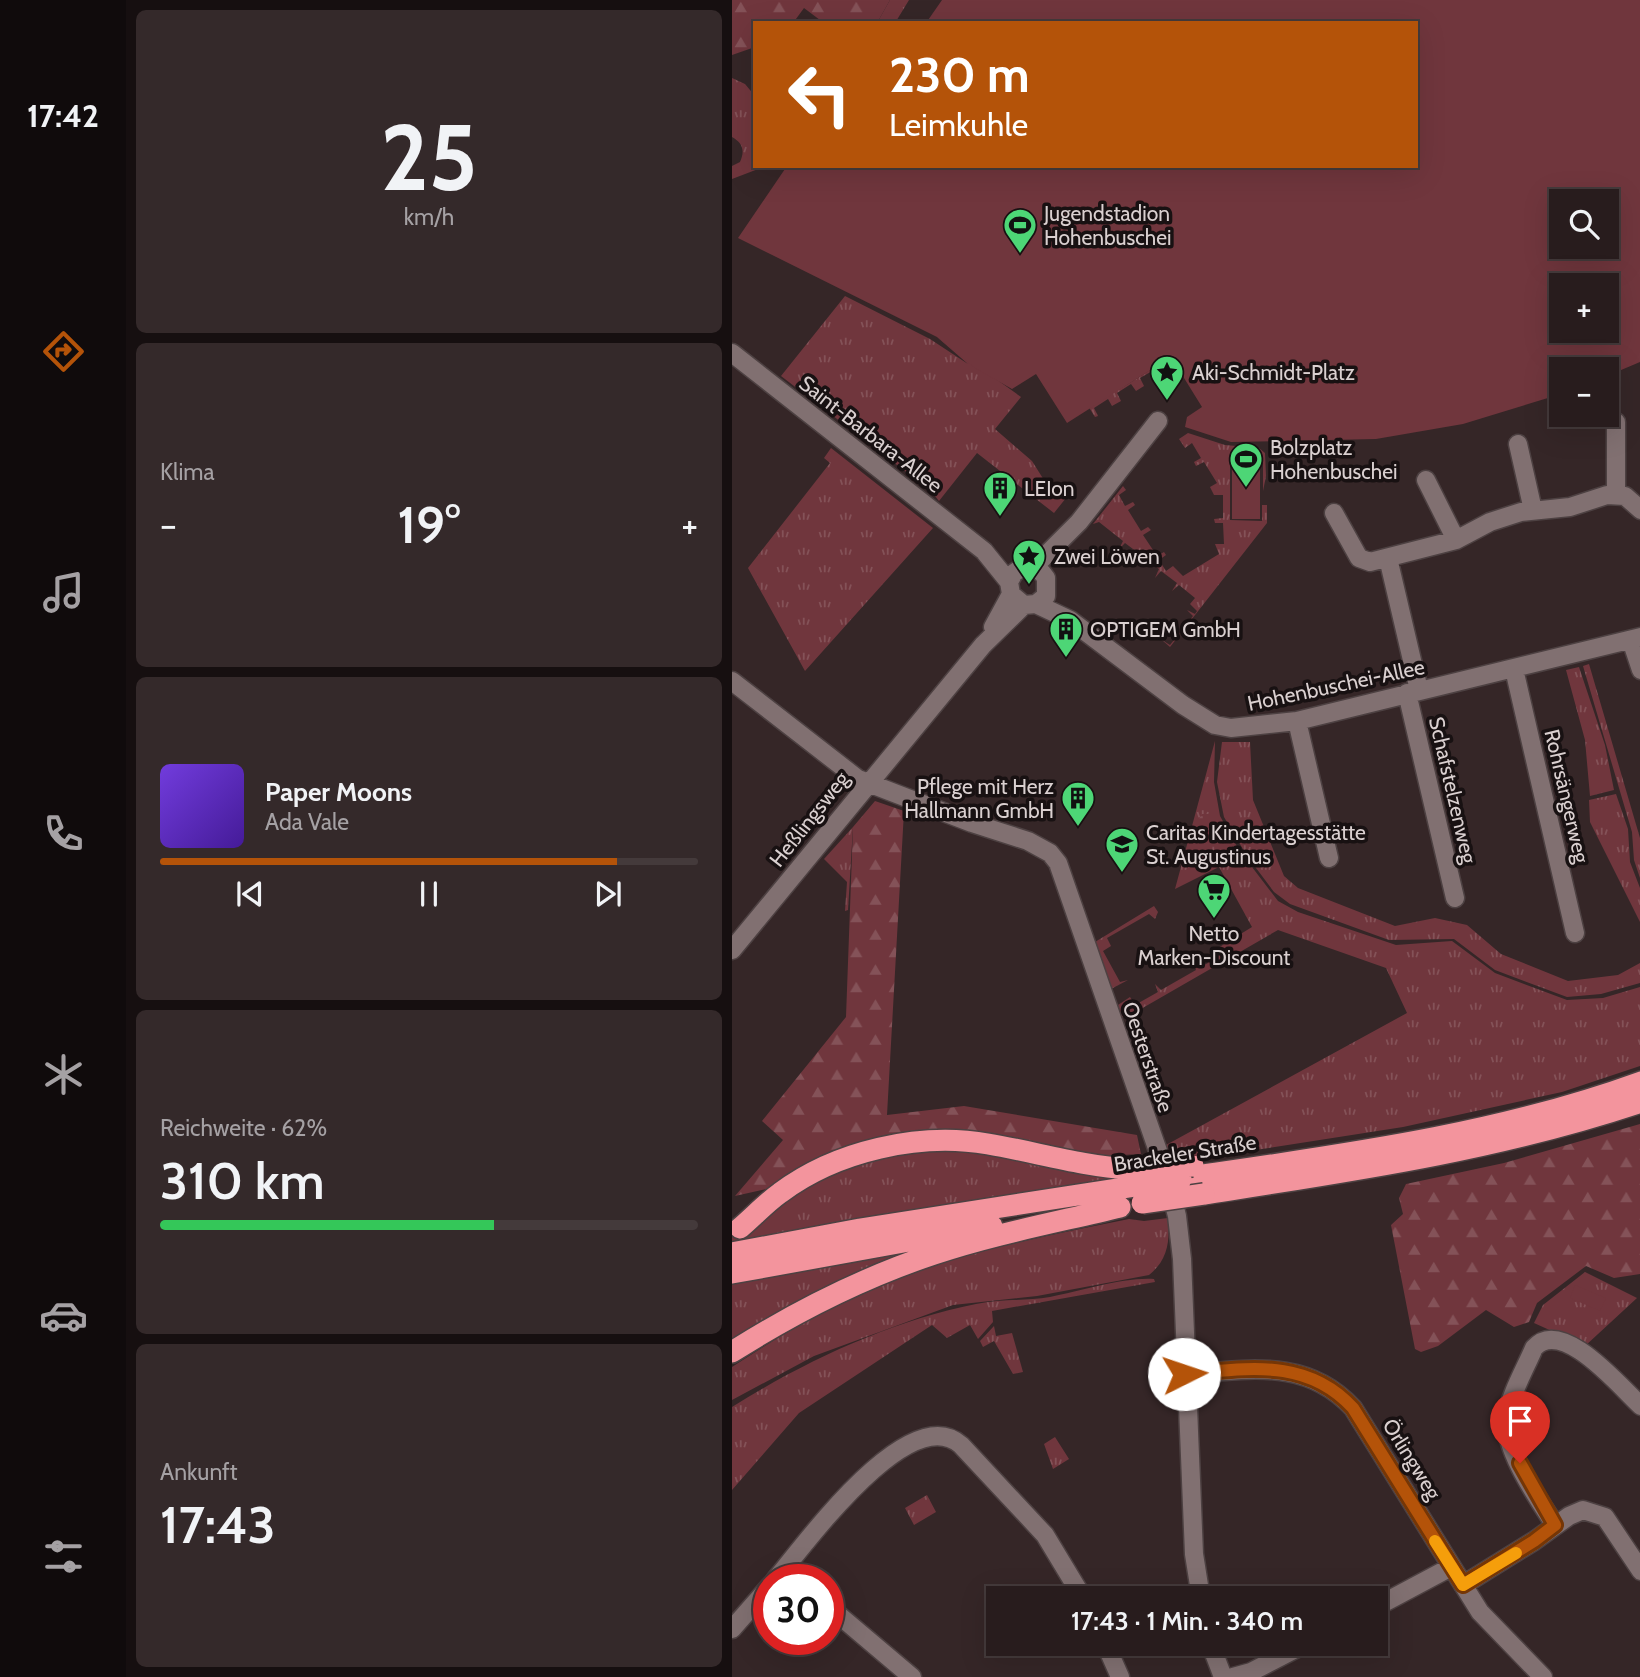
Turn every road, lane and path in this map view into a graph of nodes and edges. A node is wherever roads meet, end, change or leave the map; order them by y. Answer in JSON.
{"nodes":[{"id":1,"x":732,"y":353,"type":"edge"},
{"id":2,"x":1158,"y":421,"type":"dead end"},
{"id":3,"x":1617,"y":427,"type":"edge"},
{"id":4,"x":1518,"y":444,"type":"dead end"},
{"id":5,"x":1426,"y":480,"type":"dead end"},
{"id":6,"x":1632,"y":499,"type":"edge"},
{"id":7,"x":1533,"y":510,"type":"junction"},
{"id":8,"x":1334,"y":513,"type":"dead end"},
{"id":9,"x":1456,"y":540,"type":"junction"},
{"id":10,"x":984,"y":551,"type":"junction"},
{"id":11,"x":1388,"y":558,"type":"junction"},
{"id":12,"x":1038,"y":576,"type":"junction"},
{"id":13,"x":1020,"y":596,"type":"junction"},
{"id":14,"x":1070,"y":620,"type":"junction"},
{"id":15,"x":1636,"y":639,"type":"edge"},
{"id":16,"x":1514,"y":669,"type":"junction"},
{"id":17,"x":1640,"y":670,"type":"edge"},
{"id":18,"x":732,"y":681,"type":"edge"},
{"id":19,"x":1413,"y":691,"type":"junction"},
{"id":20,"x":1297,"y":721,"type":"junction"},
{"id":21,"x":871,"y":784,"type":"junction"},
{"id":22,"x":1329,"y":858,"type":"dead end"},
{"id":23,"x":1455,"y":898,"type":"dead end"},
{"id":24,"x":1575,"y":933,"type":"dead end"},
{"id":25,"x":732,"y":950,"type":"edge"},
{"id":26,"x":1640,"y":1082,"type":"edge"},
{"id":27,"x":1640,"y":1102,"type":"edge"},
{"id":28,"x":1198,"y":1179,"type":"junction"},
{"id":29,"x":1136,"y":1186,"type":"junction"},
{"id":30,"x":1120,"y":1207,"type":"junction"},
{"id":31,"x":740,"y":1228,"type":"dead end"},
{"id":32,"x":732,"y":1254,"type":"edge"},
{"id":33,"x":732,"y":1273,"type":"edge"},
{"id":34,"x":732,"y":1352,"type":"edge"},
{"id":35,"x":1184,"y":1374,"type":"junction"},
{"id":36,"x":1640,"y":1406,"type":"edge"},
{"id":37,"x":1555,"y":1525,"type":"junction"},
{"id":38,"x":796,"y":1564,"type":"edge"},
{"id":39,"x":1451,"y":1567,"type":"junction"},
{"id":40,"x":1640,"y":1571,"type":"edge"},
{"id":41,"x":1463,"y":1585,"type":"junction"},
{"id":42,"x":1076,"y":1586,"type":"edge"},
{"id":43,"x":1199,"y":1586,"type":"edge"},
{"id":44,"x":1388,"y":1601,"type":"edge"},
{"id":45,"x":753,"y":1605,"type":"edge"},
{"id":46,"x":844,"y":1620,"type":"edge"},
{"id":47,"x":732,"y":1629,"type":"edge"},
{"id":48,"x":1111,"y":1656,"type":"edge"},
{"id":49,"x":1215,"y":1656,"type":"edge"},
{"id":50,"x":1282,"y":1656,"type":"edge"},
{"id":51,"x":907,"y":1676,"type":"edge"},
{"id":52,"x":1120,"y":1677,"type":"edge"},
{"id":53,"x":1223,"y":1677,"type":"edge"},
{"id":54,"x":1233,"y":1677,"type":"edge"},
{"id":55,"x":1543,"y":1677,"type":"edge"}],
"edges":[{"from":1,"to":10,"type":"street","name":"Saint-Barbara-Allee"},
{"from":2,"to":12,"type":"street"},
{"from":3,"to":6,"type":"street"},
{"from":4,"to":7,"type":"street"},
{"from":5,"to":9,"type":"street"},
{"from":6,"to":7,"type":"street"},
{"from":7,"to":9,"type":"street"},
{"from":8,"to":11,"type":"street"},
{"from":9,"to":11,"type":"street"},
{"from":10,"to":12,"type":"street","name":"Saint-Barbara-Allee"},
{"from":10,"to":13,"type":"street","name":"Saint-Barbara-Allee"},
{"from":11,"to":19,"type":"street","name":"Schafstelzenweg"},
{"from":12,"to":13,"type":"street"},
{"from":12,"to":13,"type":"street"},
{"from":12,"to":14,"type":"street","name":"Hohenbuschei-Allee"},
{"from":13,"to":14,"type":"street","name":"Hohenbuschei-Allee"},
{"from":13,"to":21,"type":"street"},
{"from":14,"to":20,"type":"street","name":"Hohenbuschei-Allee"},
{"from":15,"to":16,"type":"street","name":"Hohenbuschei-Allee"},
{"from":15,"to":17,"type":"street"},
{"from":16,"to":19,"type":"street","name":"Hohenbuschei-Allee"},
{"from":16,"to":24,"type":"street","name":"Rohrsängerweg"},
{"from":18,"to":21,"type":"street","name":"Heßlingsweg"},
{"from":19,"to":20,"type":"street","name":"Hohenbuschei-Allee"},
{"from":19,"to":23,"type":"street","name":"Schafstelzenweg"},
{"from":20,"to":22,"type":"street"},
{"from":21,"to":25,"type":"street","name":"Heßlingsweg"},
{"from":21,"to":35,"type":"street","name":"Oesterstraße"},
{"from":26,"to":28,"type":"highway","name":"Brackeler Straße"},
{"from":27,"to":28,"type":"highway","name":"Brackeler Straße"},
{"from":28,"to":29,"type":"highway","bridge":true},
{"from":28,"to":29,"type":"highway","name":"Brackeler Straße","bridge":true},
{"from":29,"to":30,"type":"highway","name":"Brackeler Straße"},
{"from":29,"to":31,"type":"highway"},
{"from":29,"to":32,"type":"highway","name":"Brackeler Straße"},
{"from":30,"to":33,"type":"highway","name":"Brackeler Straße"},
{"from":30,"to":34,"type":"highway"},
{"from":35,"to":39,"type":"street","name":"Örlingweg"},
{"from":35,"to":43,"type":"street","name":"Oesterstraße"},
{"from":36,"to":37,"type":"street"},
{"from":37,"to":40,"type":"street"},
{"from":37,"to":41,"type":"street"},
{"from":38,"to":42,"type":"street"},
{"from":39,"to":41,"type":"street","name":"Örlingweg"},
{"from":39,"to":44,"type":"street"},
{"from":41,"to":55,"type":"street","name":"Örlingweg"},
{"from":45,"to":47,"type":"street"},
{"from":46,"to":51,"type":"street"},
{"from":48,"to":52,"type":"street"},
{"from":49,"to":53,"type":"street"},
{"from":50,"to":54,"type":"street"}]}
